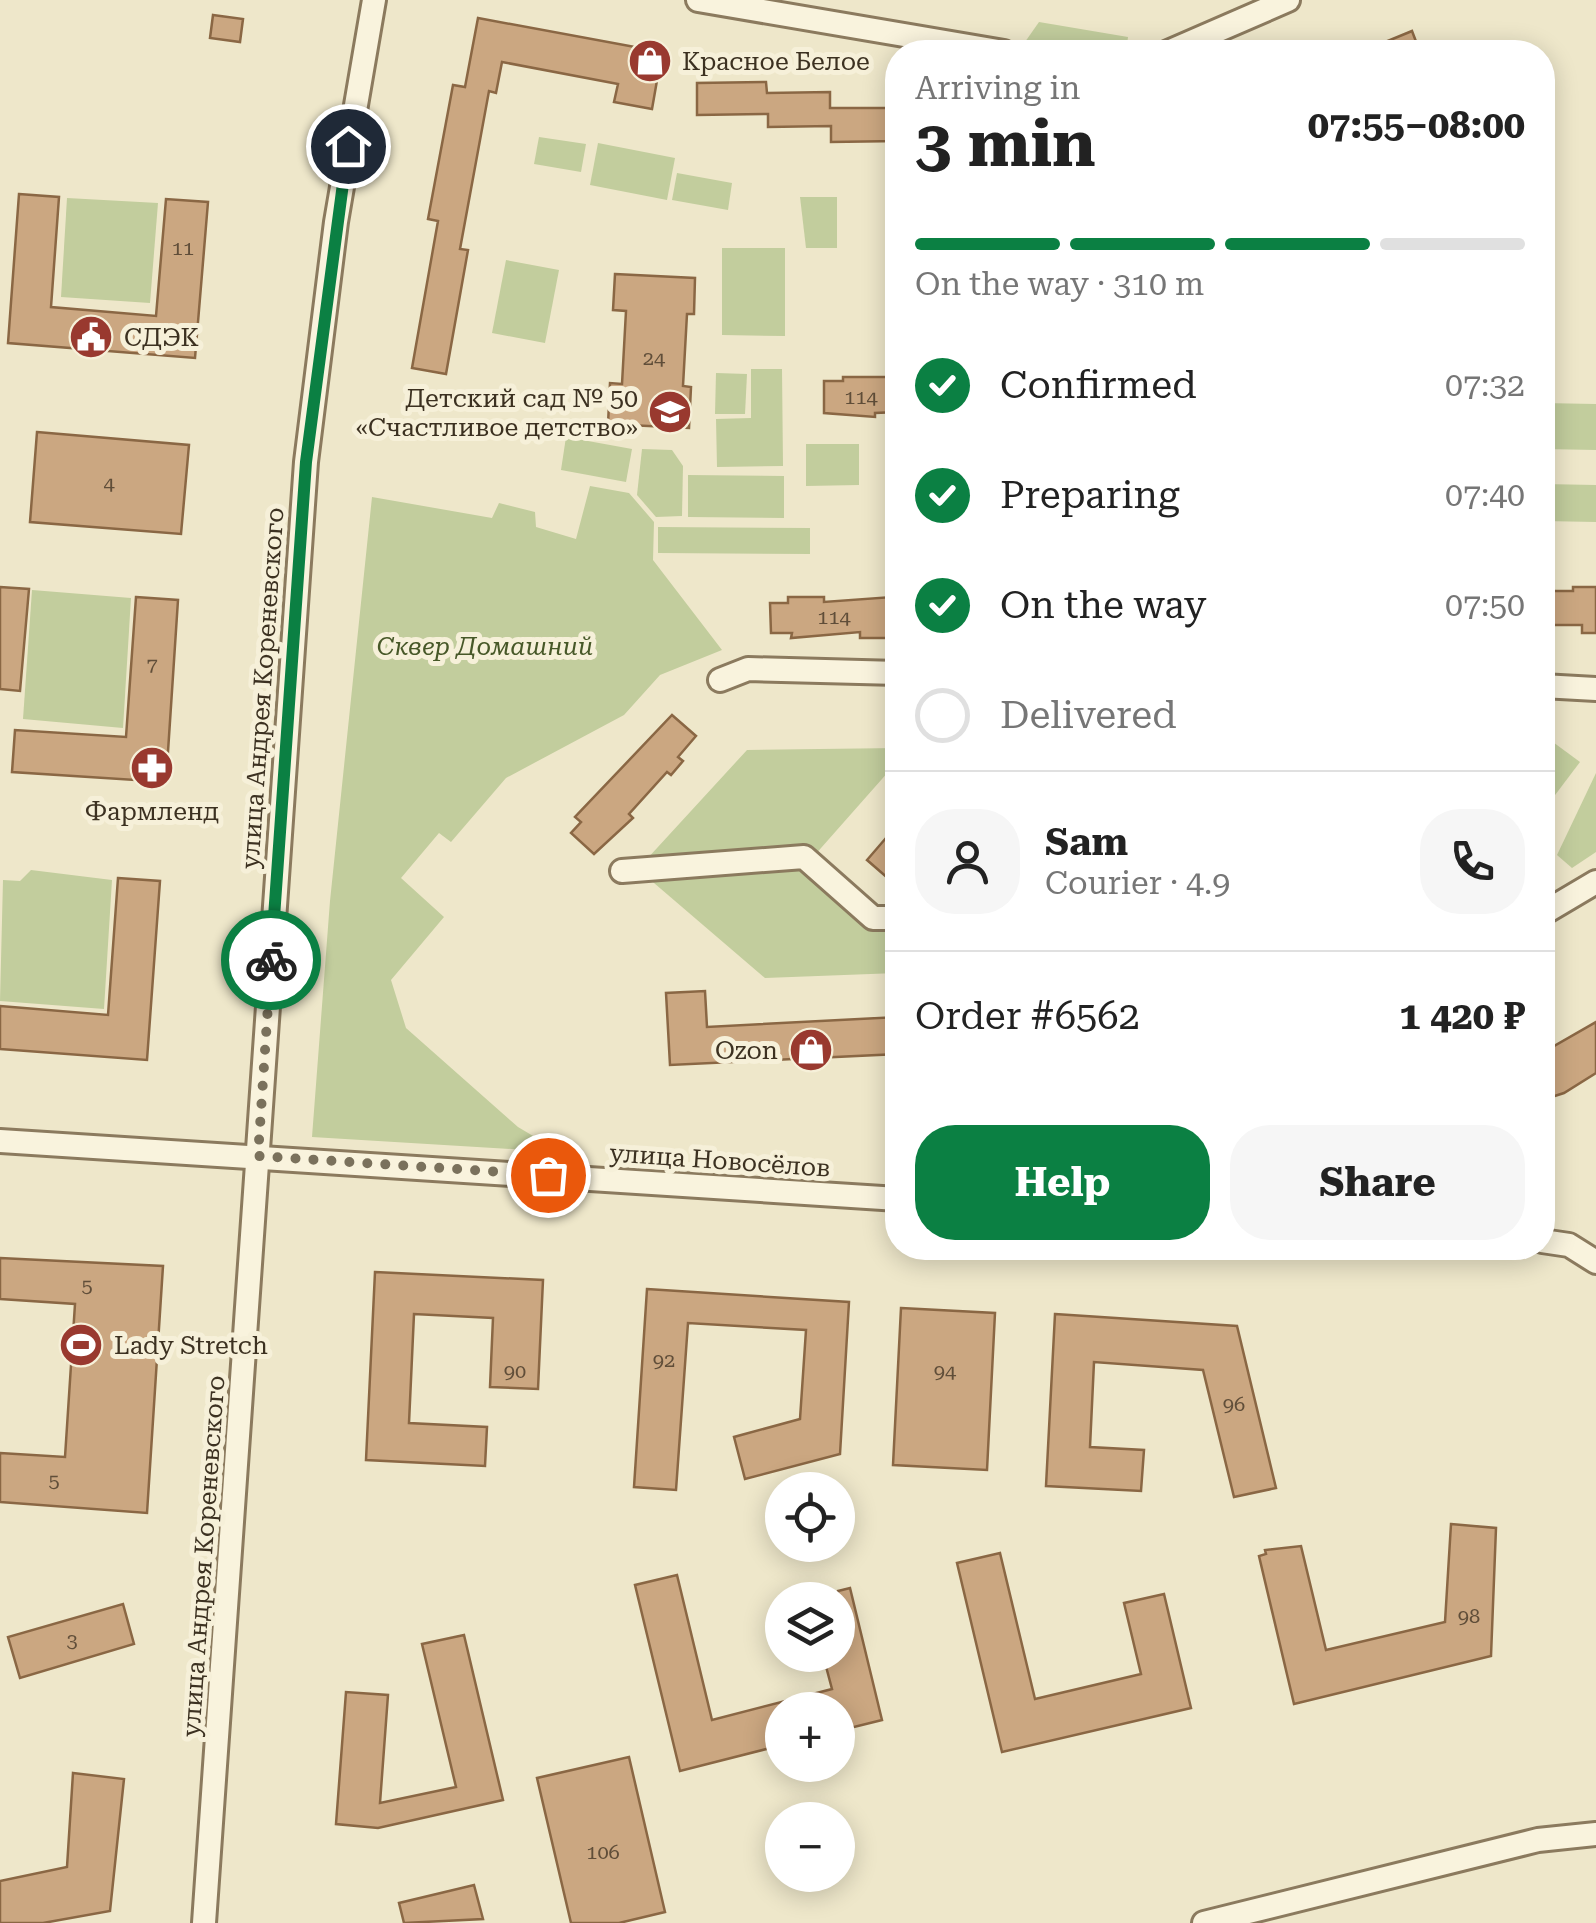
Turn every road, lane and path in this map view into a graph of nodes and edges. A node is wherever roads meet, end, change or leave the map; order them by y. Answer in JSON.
{"nodes":[{"id":1,"x":374,"y":0,"type":"edge"},
{"id":2,"x":698,"y":0,"type":"edge"},
{"id":3,"x":1288,"y":0,"type":"edge"},
{"id":4,"x":933,"y":40,"type":"edge"},
{"id":5,"x":1196,"y":40,"type":"edge"},
{"id":6,"x":885,"y":673,"type":"edge"},
{"id":7,"x":720,"y":680,"type":"dead end"},
{"id":8,"x":1555,"y":687,"type":"edge"},
{"id":9,"x":1596,"y":689,"type":"edge"},
{"id":10,"x":622,"y":872,"type":"dead end"},
{"id":11,"x":1596,"y":882,"type":"edge"},
{"id":12,"x":1555,"y":906,"type":"edge"},
{"id":13,"x":885,"y":918,"type":"edge"},
{"id":14,"x":0,"y":1141,"type":"edge"},
{"id":15,"x":258,"y":1156,"type":"junction"},
{"id":16,"x":885,"y":1198,"type":"edge"},
{"id":17,"x":1555,"y":1243,"type":"edge"},
{"id":18,"x":1596,"y":1262,"type":"edge"},
{"id":19,"x":1596,"y":1834,"type":"edge"},
{"id":20,"x":204,"y":1923,"type":"edge"},
{"id":21,"x":1204,"y":1923,"type":"edge"}],
"edges":[{"from":1,"to":15,"type":"street","name":"улица Андрея Кореневского"},
{"from":2,"to":4,"type":"street"},
{"from":3,"to":5,"type":"street"},
{"from":6,"to":7,"type":"street"},
{"from":8,"to":9,"type":"street"},
{"from":10,"to":13,"type":"street"},
{"from":11,"to":12,"type":"street"},
{"from":14,"to":15,"type":"street","name":"улица Новосёлов"},
{"from":15,"to":16,"type":"street","name":"улица Новосёлов"},
{"from":15,"to":20,"type":"street","name":"улица Андрея Кореневского"},
{"from":17,"to":18,"type":"street"},
{"from":19,"to":21,"type":"street"}]}
